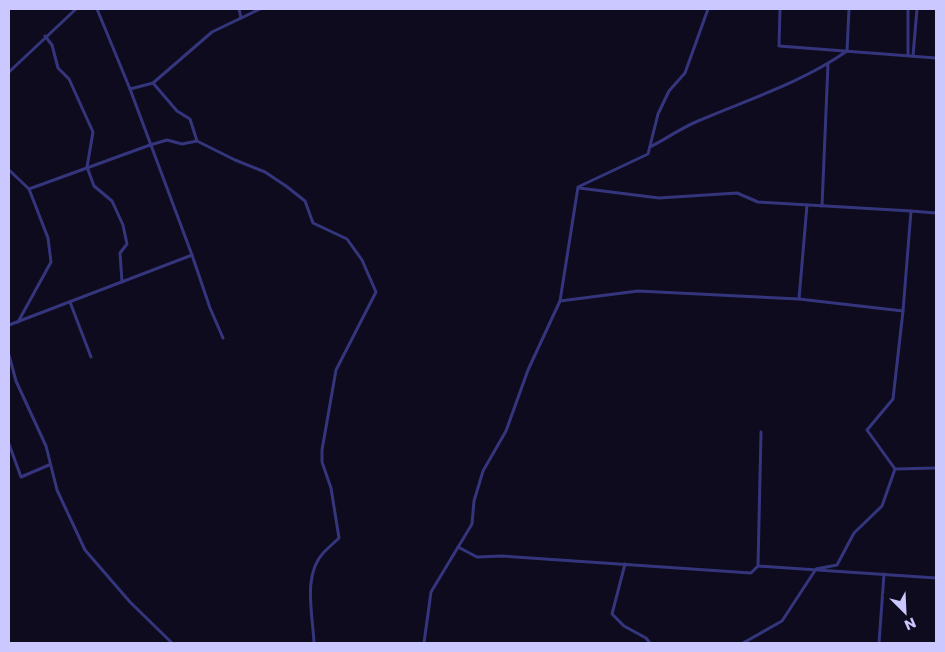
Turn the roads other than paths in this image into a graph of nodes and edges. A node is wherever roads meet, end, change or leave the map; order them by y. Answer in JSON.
{"nodes":[{"id":1,"x":76,"y":9,"type":"edge"},
{"id":2,"x":97,"y":9,"type":"edge"},
{"id":3,"x":239,"y":9,"type":"edge"},
{"id":4,"x":260,"y":9,"type":"edge"},
{"id":5,"x":708,"y":9,"type":"edge"},
{"id":6,"x":780,"y":9,"type":"edge"},
{"id":7,"x":849,"y":9,"type":"edge"},
{"id":8,"x":908,"y":9,"type":"edge"},
{"id":9,"x":917,"y":9,"type":"edge"},
{"id":10,"x":241,"y":18,"type":"junction"},
{"id":11,"x":45,"y":36,"type":"junction"},
{"id":12,"x":847,"y":51,"type":"junction"},
{"id":13,"x":908,"y":55,"type":"junction"},
{"id":14,"x":913,"y":56,"type":"junction"},
{"id":15,"x":936,"y":58,"type":"edge"},
{"id":16,"x":828,"y":64,"type":"junction"},
{"id":17,"x":9,"y":72,"type":"edge"},
{"id":18,"x":153,"y":83,"type":"junction"},
{"id":19,"x":130,"y":89,"type":"junction"},
{"id":20,"x":197,"y":141,"type":"junction"},
{"id":21,"x":150,"y":145,"type":"junction"},
{"id":22,"x":650,"y":147,"type":"junction"},
{"id":23,"x":87,"y":167,"type":"junction"},
{"id":24,"x":9,"y":170,"type":"edge"},
{"id":25,"x":578,"y":187,"type":"junction"},
{"id":26,"x":29,"y":189,"type":"junction"},
{"id":27,"x":807,"y":206,"type":"junction"},
{"id":28,"x":822,"y":206,"type":"junction"},
{"id":29,"x":911,"y":212,"type":"junction"},
{"id":30,"x":936,"y":213,"type":"edge"},
{"id":31,"x":192,"y":255,"type":"junction"},
{"id":32,"x":122,"y":282,"type":"junction"},
{"id":33,"x":798,"y":299,"type":"junction"},
{"id":34,"x":560,"y":301,"type":"junction"},
{"id":35,"x":70,"y":302,"type":"junction"},
{"id":36,"x":903,"y":311,"type":"junction"},
{"id":37,"x":18,"y":322,"type":"junction"},
{"id":38,"x":9,"y":326,"type":"edge"},
{"id":39,"x":223,"y":338,"type":"dead end"},
{"id":40,"x":9,"y":356,"type":"edge"},
{"id":41,"x":91,"y":357,"type":"dead end"},
{"id":42,"x":761,"y":432,"type":"dead end"},
{"id":43,"x":9,"y":444,"type":"edge"},
{"id":44,"x":49,"y":464,"type":"junction"},
{"id":45,"x":936,"y":468,"type":"edge"},
{"id":46,"x":895,"y":469,"type":"junction"},
{"id":47,"x":458,"y":547,"type":"junction"},
{"id":48,"x":625,"y":564,"type":"junction"},
{"id":49,"x":758,"y":566,"type":"junction"},
{"id":50,"x":816,"y":569,"type":"junction"},
{"id":51,"x":884,"y":574,"type":"junction"},
{"id":52,"x":936,"y":578,"type":"edge"},
{"id":53,"x":172,"y":643,"type":"edge"},
{"id":54,"x":314,"y":643,"type":"edge"},
{"id":55,"x":424,"y":643,"type":"edge"},
{"id":56,"x":650,"y":643,"type":"edge"},
{"id":57,"x":742,"y":643,"type":"edge"},
{"id":58,"x":879,"y":643,"type":"edge"}],
"edges":[{"from":1,"to":11,"type":"street"},
{"from":2,"to":19,"type":"street"},
{"from":3,"to":10,"type":"street"},
{"from":4,"to":10,"type":"street"},
{"from":5,"to":22,"type":"street"},
{"from":6,"to":12,"type":"street"},
{"from":7,"to":12,"type":"street"},
{"from":8,"to":13,"type":"street"},
{"from":9,"to":14,"type":"street"},
{"from":10,"to":18,"type":"street"},
{"from":11,"to":17,"type":"street"},
{"from":11,"to":23,"type":"street"},
{"from":12,"to":13,"type":"street"},
{"from":12,"to":16,"type":"street"},
{"from":13,"to":14,"type":"street"},
{"from":14,"to":15,"type":"street"},
{"from":16,"to":22,"type":"street"},
{"from":16,"to":28,"type":"street"},
{"from":18,"to":19,"type":"street"},
{"from":18,"to":20,"type":"street"},
{"from":19,"to":21,"type":"street"},
{"from":20,"to":21,"type":"street"},
{"from":20,"to":54,"type":"street"},
{"from":21,"to":23,"type":"street"},
{"from":21,"to":31,"type":"street"},
{"from":22,"to":25,"type":"street"},
{"from":23,"to":26,"type":"street"},
{"from":23,"to":32,"type":"street"},
{"from":24,"to":26,"type":"street"},
{"from":25,"to":27,"type":"street"},
{"from":25,"to":34,"type":"street"},
{"from":26,"to":37,"type":"street"},
{"from":27,"to":28,"type":"street"},
{"from":27,"to":33,"type":"street"},
{"from":28,"to":29,"type":"street"},
{"from":29,"to":30,"type":"street"},
{"from":29,"to":36,"type":"street"},
{"from":31,"to":32,"type":"street"},
{"from":31,"to":39,"type":"street"},
{"from":32,"to":35,"type":"street"},
{"from":33,"to":34,"type":"street"},
{"from":33,"to":36,"type":"street"},
{"from":34,"to":47,"type":"street"},
{"from":35,"to":37,"type":"street"},
{"from":35,"to":41,"type":"street"},
{"from":36,"to":46,"type":"street"},
{"from":37,"to":38,"type":"street"},
{"from":40,"to":44,"type":"street"},
{"from":42,"to":49,"type":"street"},
{"from":43,"to":44,"type":"street"},
{"from":44,"to":53,"type":"street"},
{"from":45,"to":46,"type":"street"},
{"from":46,"to":50,"type":"street"},
{"from":47,"to":48,"type":"street"},
{"from":47,"to":55,"type":"street"},
{"from":48,"to":49,"type":"street"},
{"from":48,"to":56,"type":"street"},
{"from":49,"to":50,"type":"street"},
{"from":50,"to":51,"type":"street"},
{"from":50,"to":57,"type":"street"},
{"from":51,"to":52,"type":"street"},
{"from":51,"to":58,"type":"street"}]}
